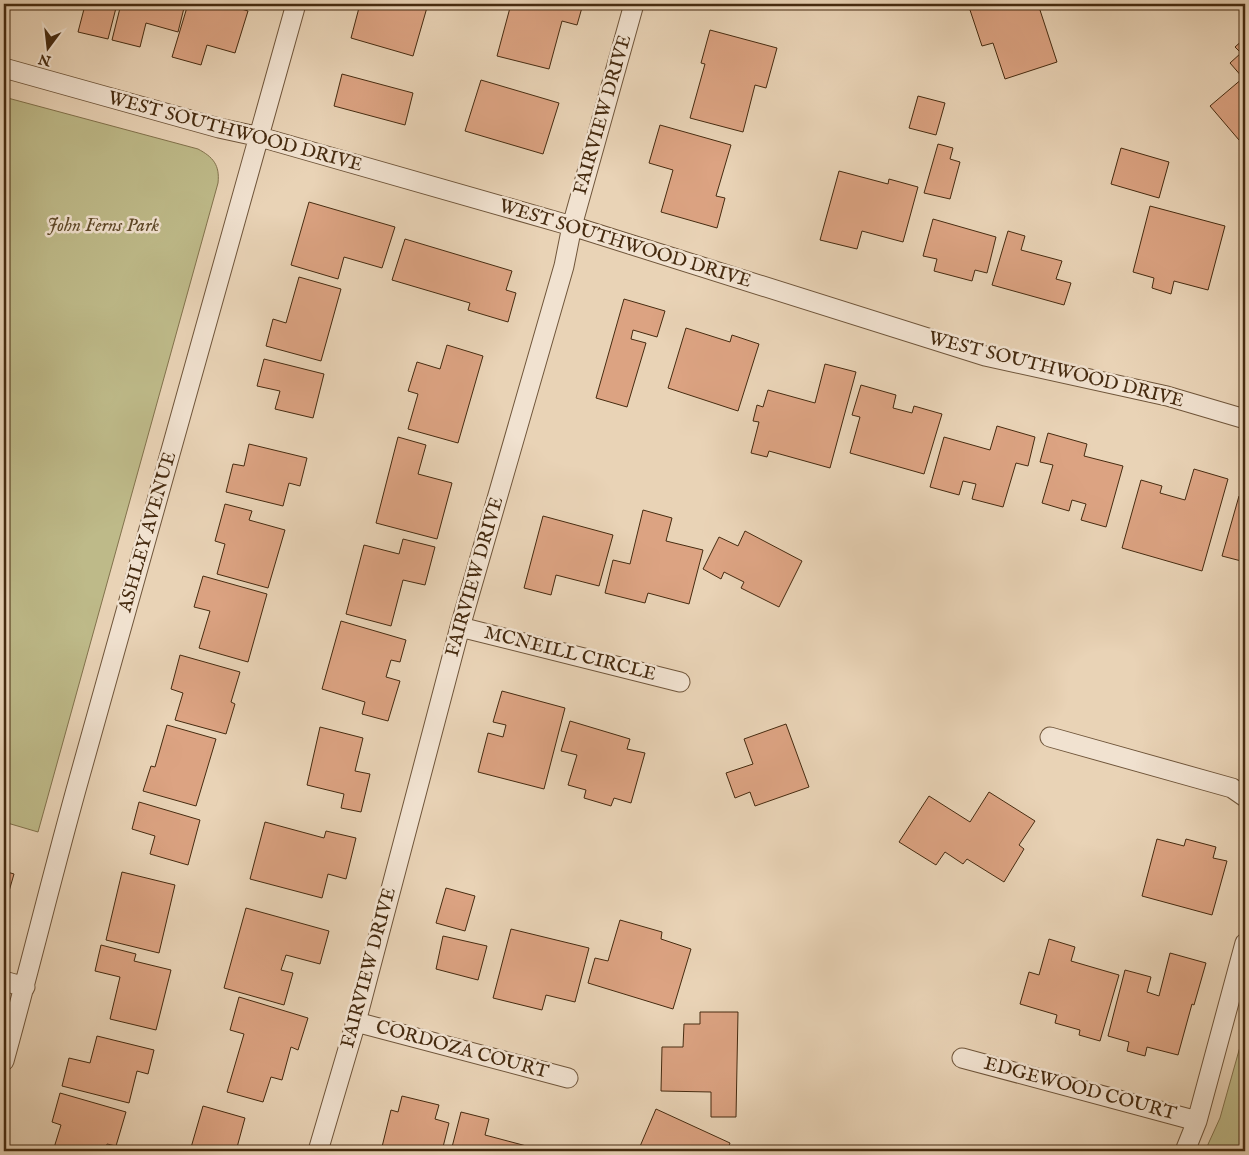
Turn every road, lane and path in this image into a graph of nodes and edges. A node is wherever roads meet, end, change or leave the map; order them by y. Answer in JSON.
{"nodes":[{"id":1,"x":296,"y":4,"type":"edge"},
{"id":2,"x":634,"y":4,"type":"edge"},
{"id":3,"x":4,"y":68,"type":"edge"},
{"id":4,"x":260,"y":137,"type":"junction"},
{"id":5,"x":572,"y":226,"type":"junction"},
{"id":6,"x":1245,"y":419,"type":"edge"},
{"id":7,"x":460,"y":627,"type":"junction"},
{"id":8,"x":680,"y":682,"type":"dead end"},
{"id":9,"x":1050,"y":737,"type":"dead end"},
{"id":10,"x":1245,"y":797,"type":"edge"},
{"id":11,"x":1245,"y":943,"type":"edge"},
{"id":12,"x":4,"y":981,"type":"edge"},
{"id":13,"x":25,"y":987,"type":"junction"},
{"id":14,"x":356,"y":1022,"type":"junction"},
{"id":15,"x":962,"y":1058,"type":"dead end"},
{"id":16,"x":4,"y":1061,"type":"edge"},
{"id":17,"x":568,"y":1078,"type":"dead end"},
{"id":18,"x":1197,"y":1121,"type":"junction"},
{"id":19,"x":318,"y":1151,"type":"edge"},
{"id":20,"x":1184,"y":1151,"type":"edge"}],
"edges":[{"from":1,"to":4,"type":"street","name":"ASHLEY AVENUE"},
{"from":2,"to":5,"type":"street","name":"FAIRVIEW DRIVE"},
{"from":3,"to":4,"type":"street","name":"WEST SOUTHWOOD DRIVE"},
{"from":4,"to":5,"type":"street","name":"WEST SOUTHWOOD DRIVE"},
{"from":4,"to":13,"type":"street","name":"ASHLEY AVENUE"},
{"from":5,"to":6,"type":"street","name":"WEST SOUTHWOOD DRIVE"},
{"from":5,"to":7,"type":"street","name":"FAIRVIEW DRIVE"},
{"from":7,"to":8,"type":"street","name":"MCNEILL CIRCLE"},
{"from":7,"to":14,"type":"street","name":"FAIRVIEW DRIVE"},
{"from":9,"to":10,"type":"street"},
{"from":11,"to":18,"type":"street"},
{"from":12,"to":13,"type":"street"},
{"from":13,"to":16,"type":"street","name":"ASHLEY AVENUE"},
{"from":14,"to":17,"type":"street","name":"CORDOZA COURT"},
{"from":14,"to":19,"type":"street","name":"FAIRVIEW DRIVE"},
{"from":15,"to":18,"type":"street","name":"EDGEWOOD COURT"},
{"from":18,"to":20,"type":"street"}]}
